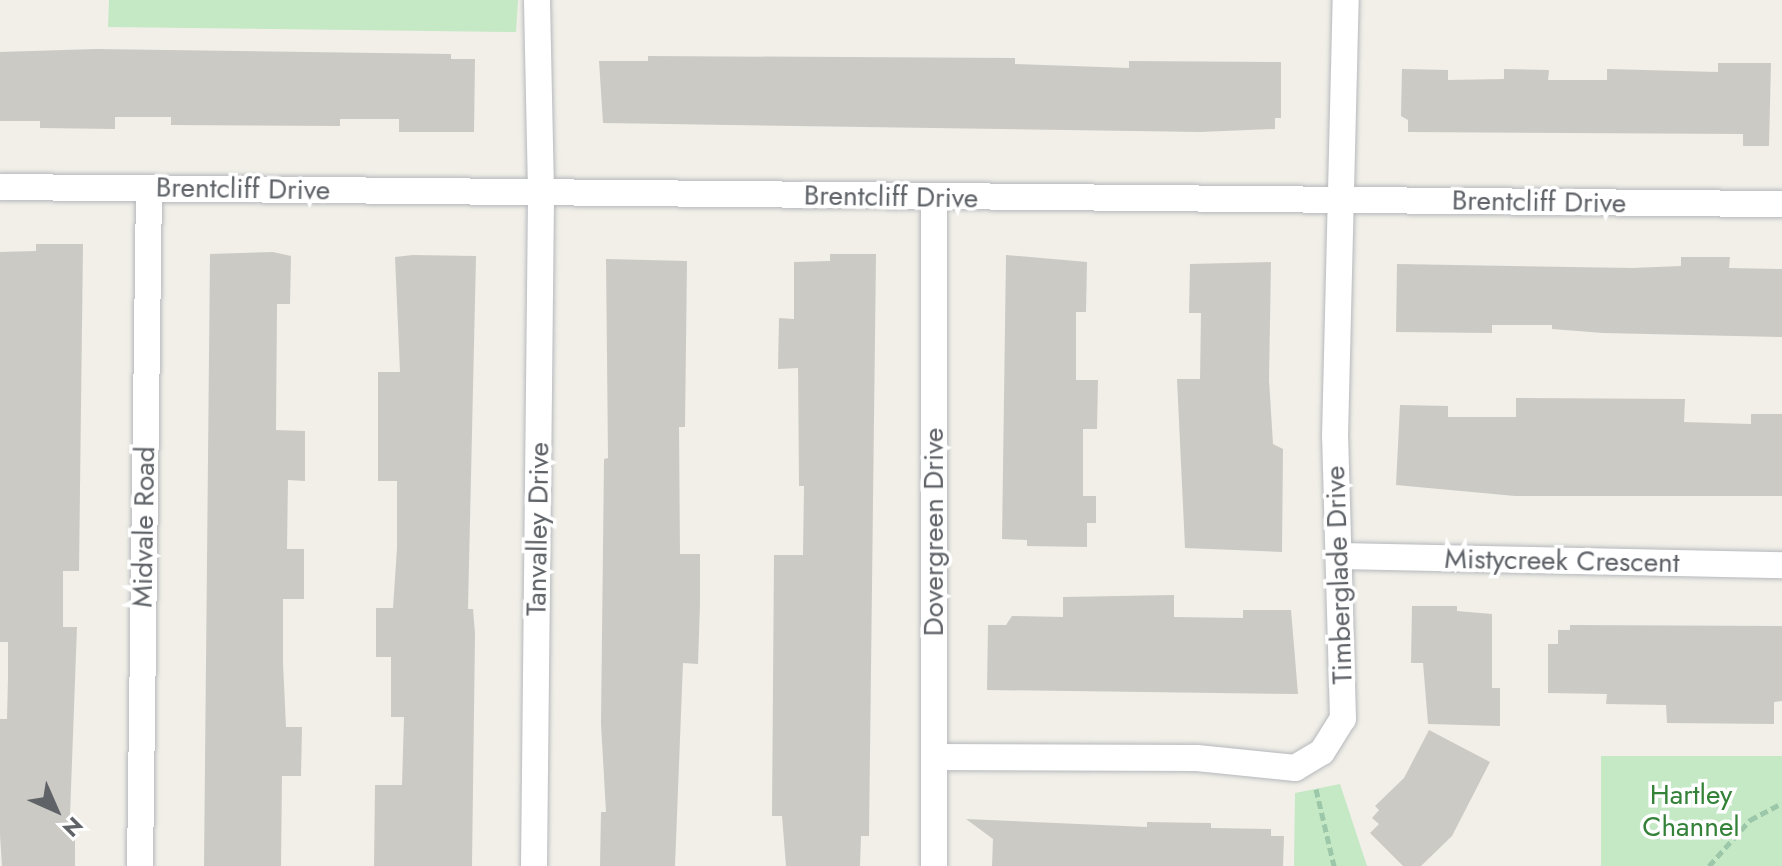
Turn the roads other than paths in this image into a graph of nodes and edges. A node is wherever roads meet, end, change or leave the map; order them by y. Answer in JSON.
{"nodes":[{"id":1,"x":537,"y":0,"type":"edge"},
{"id":2,"x":1346,"y":0,"type":"edge"},
{"id":3,"x":0,"y":187,"type":"edge"},
{"id":4,"x":149,"y":188,"type":"junction"},
{"id":5,"x":541,"y":192,"type":"junction"},
{"id":6,"x":934,"y":198,"type":"junction"},
{"id":7,"x":1339,"y":199,"type":"junction"},
{"id":8,"x":1782,"y":204,"type":"edge"},
{"id":9,"x":1341,"y":556,"type":"junction"},
{"id":10,"x":1782,"y":565,"type":"edge"},
{"id":11,"x":934,"y":757,"type":"junction"},
{"id":12,"x":140,"y":866,"type":"edge"},
{"id":13,"x":534,"y":866,"type":"edge"},
{"id":14,"x":934,"y":866,"type":"edge"}],
"edges":[{"from":1,"to":5,"type":"street","name":"Tanvalley Drive"},
{"from":2,"to":7,"type":"street","name":"Timberglade Drive"},
{"from":3,"to":4,"type":"street","name":"Brentcliff Drive"},
{"from":4,"to":5,"type":"street","name":"Brentcliff Drive"},
{"from":4,"to":12,"type":"street","name":"Midvale Road"},
{"from":5,"to":6,"type":"street","name":"Brentcliff Drive"},
{"from":5,"to":13,"type":"street","name":"Tanvalley Drive"},
{"from":6,"to":7,"type":"street","name":"Brentcliff Drive"},
{"from":6,"to":11,"type":"street","name":"Dovergreen Drive"},
{"from":7,"to":8,"type":"street","name":"Brentcliff Drive"},
{"from":7,"to":9,"type":"street","name":"Timberglade Drive"},
{"from":9,"to":10,"type":"street","name":"Mistycreek Crescent"},
{"from":9,"to":11,"type":"street","name":"Timberglade Drive"},
{"from":11,"to":14,"type":"street","name":"Dovergreen Drive"}]}
